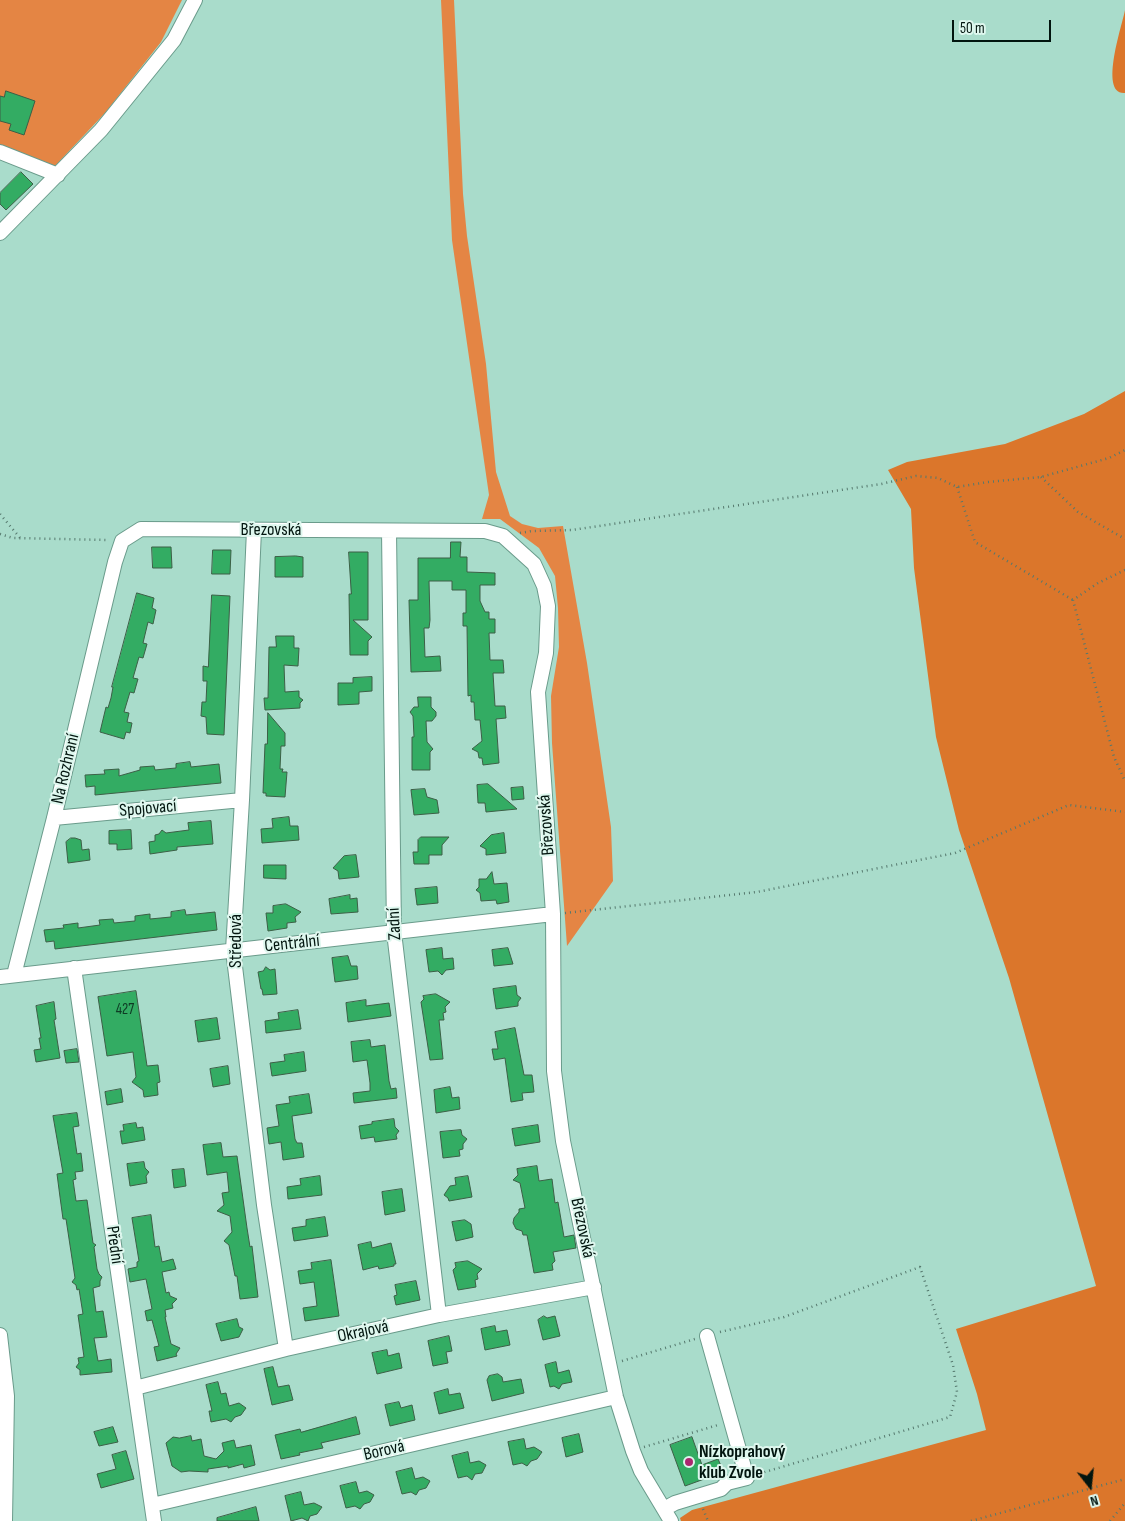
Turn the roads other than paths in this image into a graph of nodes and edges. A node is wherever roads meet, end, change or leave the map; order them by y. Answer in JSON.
{"nodes":[{"id":1,"x":195,"y":0,"type":"edge"},
{"id":2,"x":0,"y":152,"type":"edge"},
{"id":3,"x":58,"y":175,"type":"junction"},
{"id":4,"x":0,"y":233,"type":"edge"},
{"id":5,"x":254,"y":530,"type":"junction"},
{"id":6,"x":389,"y":530,"type":"junction"},
{"id":7,"x":115,"y":562,"type":"joint"},
{"id":8,"x":242,"y":800,"type":"junction"},
{"id":9,"x":54,"y":818,"type":"junction"},
{"id":10,"x":554,"y":914,"type":"junction"},
{"id":11,"x":394,"y":932,"type":"junction"},
{"id":12,"x":233,"y":950,"type":"junction"},
{"id":13,"x":74,"y":968,"type":"junction"},
{"id":14,"x":7,"y":976,"type":"edge"},
{"id":15,"x":594,"y":1287,"type":"junction"},
{"id":16,"x":439,"y":1315,"type":"junction"},
{"id":17,"x":0,"y":1335,"type":"edge"},
{"id":18,"x":707,"y":1336,"type":"road end"},
{"id":19,"x":286,"y":1349,"type":"junction"},
{"id":20,"x":135,"y":1388,"type":"junction"},
{"id":21,"x":616,"y":1397,"type":"junction"},
{"id":22,"x":152,"y":1505,"type":"junction"},
{"id":23,"x":668,"y":1515,"type":"edge"},
{"id":24,"x":5,"y":1521,"type":"edge"},
{"id":25,"x":154,"y":1521,"type":"edge"}],
"edges":[{"from":1,"to":3,"type":"street"},
{"from":2,"to":3,"type":"street"},
{"from":3,"to":4,"type":"street"},
{"from":5,"to":6,"type":"street","name":"Březovská"},
{"from":5,"to":7,"type":"street","name":"Březovská"},
{"from":5,"to":8,"type":"street","name":"Středová"},
{"from":6,"to":10,"type":"street","name":"Březovská"},
{"from":6,"to":11,"type":"street","name":"Zadní"},
{"from":7,"to":9,"type":"street","name":"Na Rozhraní"},
{"from":8,"to":9,"type":"street","name":"Spojovací"},
{"from":8,"to":12,"type":"street","name":"Středová"},
{"from":9,"to":14,"type":"street","name":"Na Rozhraní"},
{"from":10,"to":11,"type":"street","name":"Centrální"},
{"from":10,"to":15,"type":"street","name":"Březovská"},
{"from":11,"to":12,"type":"street","name":"Centrální"},
{"from":11,"to":16,"type":"street","name":"Zadní"},
{"from":12,"to":13,"type":"street","name":"Centrální"},
{"from":12,"to":19,"type":"street","name":"Středová"},
{"from":13,"to":14,"type":"street","name":"Centrální"},
{"from":13,"to":20,"type":"street","name":"Přední"},
{"from":15,"to":16,"type":"street","name":"Okrajová"},
{"from":15,"to":21,"type":"street","name":"Březovská"},
{"from":16,"to":19,"type":"street","name":"Okrajová"},
{"from":17,"to":24,"type":"street"},
{"from":18,"to":23,"type":"street"},
{"from":19,"to":20,"type":"street","name":"Okrajová"},
{"from":20,"to":22,"type":"street","name":"Přední"},
{"from":21,"to":22,"type":"street","name":"Borová"},
{"from":21,"to":23,"type":"street","name":"Březovská"},
{"from":22,"to":25,"type":"street","name":"Přední"}]}
